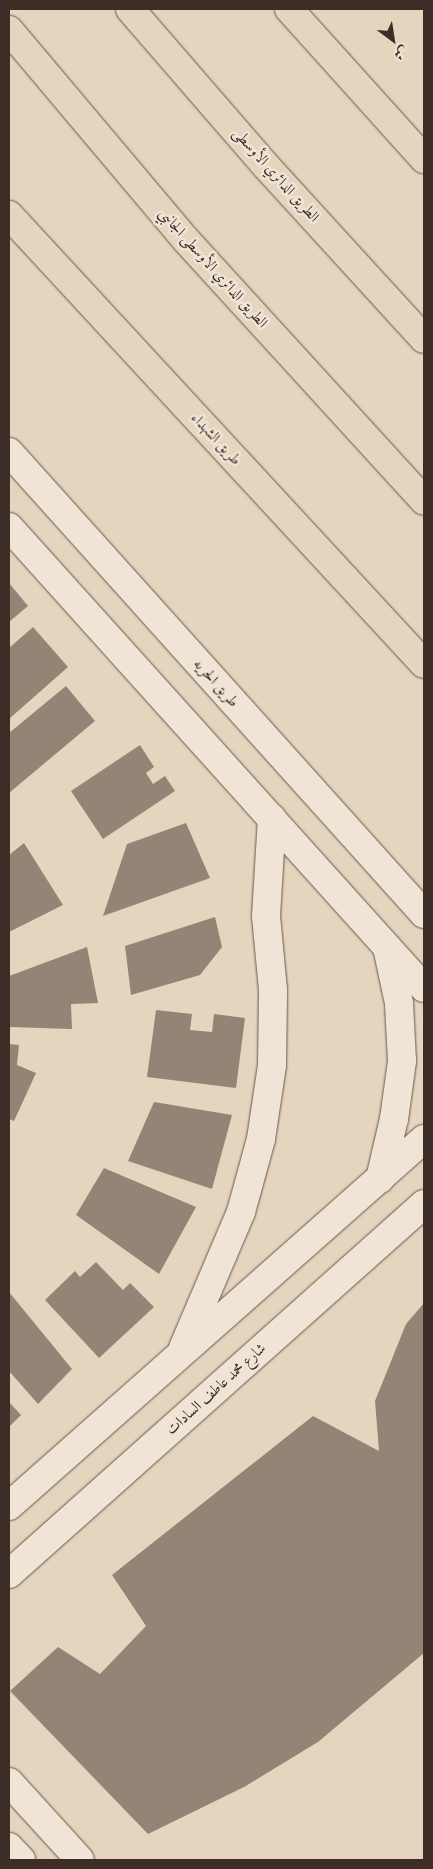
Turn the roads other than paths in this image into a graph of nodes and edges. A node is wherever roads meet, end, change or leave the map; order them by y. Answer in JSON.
{"nodes":[{"id":1,"x":130,"y":9,"type":"edge"},
{"id":2,"x":289,"y":9,"type":"edge"},
{"id":3,"x":314,"y":9,"type":"edge"},
{"id":4,"x":9,"y":30,"type":"edge"},
{"id":5,"x":357,"y":84,"type":"junction"},
{"id":6,"x":424,"y":159,"type":"edge"},
{"id":7,"x":9,"y":215,"type":"edge"},
{"id":8,"x":424,"y":339,"type":"edge"},
{"id":9,"x":9,"y":452,"type":"edge"},
{"id":10,"x":424,"y":501,"type":"edge"},
{"id":11,"x":9,"y":527,"type":"edge"},
{"id":12,"x":424,"y":664,"type":"edge"},
{"id":13,"x":272,"y":818,"type":"junction"},
{"id":14,"x":424,"y":914,"type":"edge"},
{"id":15,"x":386,"y":946,"type":"junction"},
{"id":16,"x":424,"y":988,"type":"edge"},
{"id":17,"x":424,"y":1139,"type":"edge"},
{"id":18,"x":380,"y":1179,"type":"junction"},
{"id":19,"x":424,"y":1204,"type":"edge"},
{"id":20,"x":180,"y":1355,"type":"junction"},
{"id":21,"x":9,"y":1506,"type":"edge"},
{"id":22,"x":9,"y":1574,"type":"edge"},
{"id":23,"x":9,"y":1782,"type":"edge"},
{"id":24,"x":9,"y":1847,"type":"edge"},
{"id":25,"x":21,"y":1860,"type":"edge"},
{"id":26,"x":80,"y":1860,"type":"edge"}],
"edges":[{"from":1,"to":8,"type":"main road","name":"الطريق الدائري الأوسطى"},
{"from":2,"to":5,"type":"main road"},
{"from":3,"to":5,"type":"main road"},
{"from":4,"to":10,"type":"main road","name":"الطريق الدائري الأوسطى الجانبي"},
{"from":5,"to":6,"type":"main road"},
{"from":7,"to":12,"type":"main road","name":"طريق الشهداء"},
{"from":9,"to":14,"type":"street","name":"طريق الحريه"},
{"from":11,"to":13,"type":"street"},
{"from":13,"to":15,"type":"street"},
{"from":13,"to":20,"type":"street"},
{"from":15,"to":16,"type":"street"},
{"from":15,"to":18,"type":"street"},
{"from":17,"to":18,"type":"street"},
{"from":18,"to":20,"type":"street"},
{"from":19,"to":22,"type":"street","name":"شارع محمد عاطف السادات"},
{"from":20,"to":21,"type":"street"},
{"from":23,"to":26,"type":"street"},
{"from":24,"to":25,"type":"street"}]}
